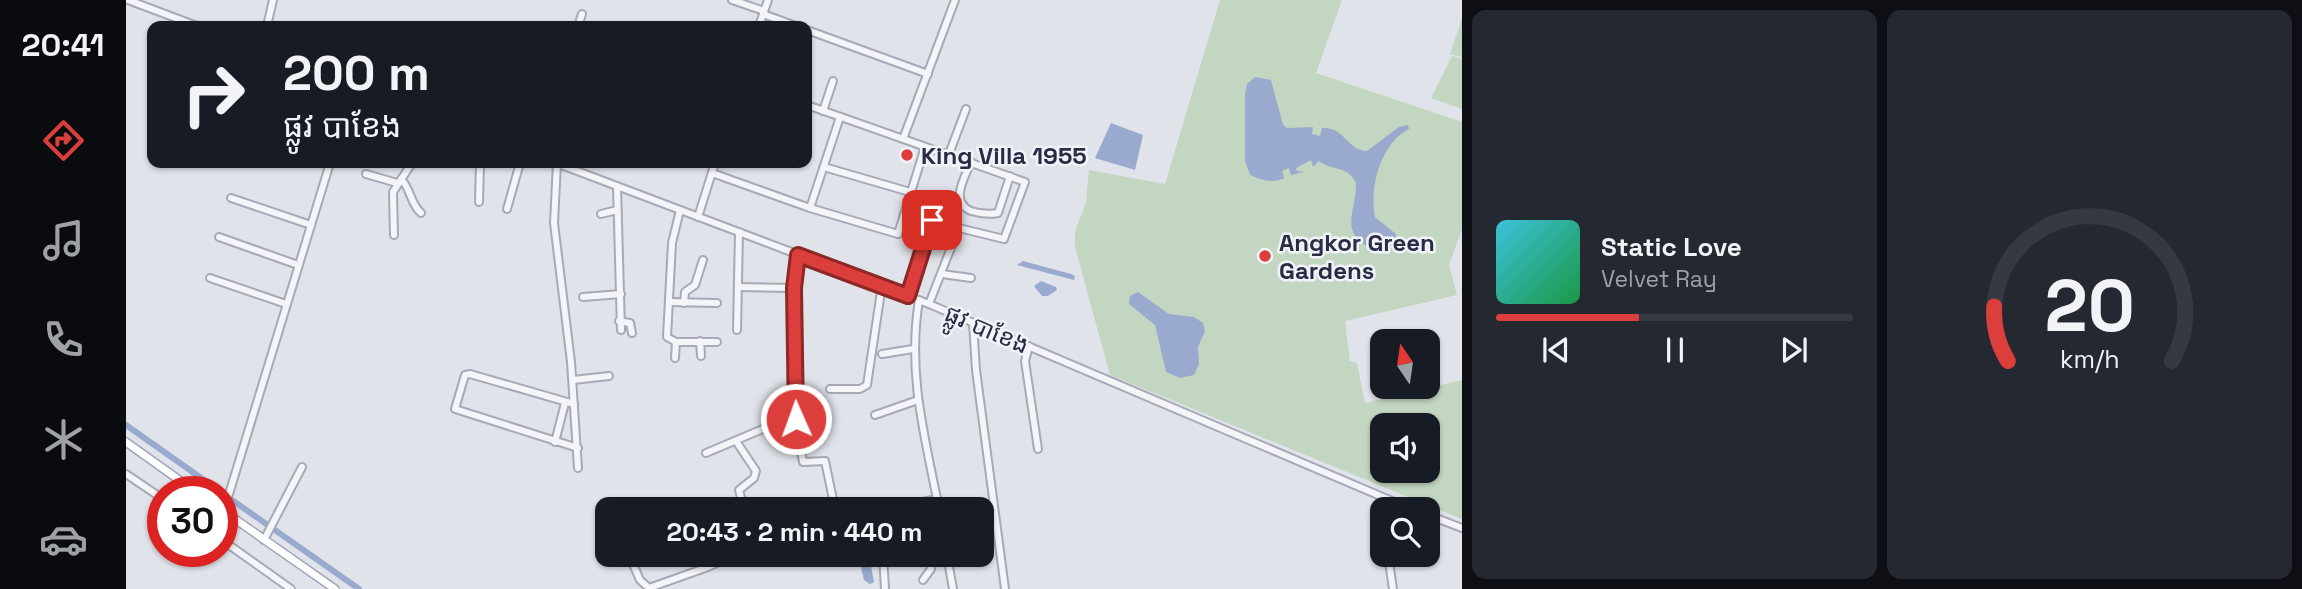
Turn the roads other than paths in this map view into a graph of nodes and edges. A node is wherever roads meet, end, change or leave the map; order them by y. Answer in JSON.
{"nodes":[{"id":1,"x":128,"y":0,"type":"edge"},
{"id":2,"x":273,"y":0,"type":"edge"},
{"id":3,"x":733,"y":0,"type":"edge"},
{"id":4,"x":768,"y":0,"type":"edge"},
{"id":5,"x":955,"y":0,"type":"edge"},
{"id":6,"x":763,"y":13,"type":"junction"},
{"id":7,"x":582,"y":14,"type":"dead end"},
{"id":8,"x":184,"y":21,"type":"edge"},
{"id":9,"x":268,"y":21,"type":"edge"},
{"id":10,"x":580,"y":21,"type":"edge"},
{"id":11,"x":761,"y":21,"type":"edge"},
{"id":12,"x":783,"y":21,"type":"edge"},
{"id":13,"x":812,"y":32,"type":"edge"},
{"id":14,"x":928,"y":74,"type":"junction"},
{"id":15,"x":833,"y":81,"type":"dead end"},
{"id":16,"x":812,"y":107,"type":"edge"},
{"id":17,"x":966,"y":109,"type":"dead end"},
{"id":18,"x":823,"y":111,"type":"junction"},
{"id":19,"x":840,"y":117,"type":"junction"},
{"id":20,"x":904,"y":139,"type":"junction"},
{"id":21,"x":925,"y":147,"type":"junction"},
{"id":22,"x":949,"y":154,"type":"junction"},
{"id":23,"x":971,"y":162,"type":"junction"},
{"id":24,"x":824,"y":167,"type":"junction"},
{"id":25,"x":328,"y":168,"type":"edge"},
{"id":26,"x":408,"y":168,"type":"edge"},
{"id":27,"x":480,"y":168,"type":"edge"},
{"id":28,"x":519,"y":168,"type":"edge"},
{"id":29,"x":556,"y":168,"type":"edge"},
{"id":30,"x":578,"y":168,"type":"edge"},
{"id":31,"x":714,"y":168,"type":"edge"},
{"id":32,"x":712,"y":173,"type":"junction"},
{"id":33,"x":366,"y":174,"type":"dead end"},
{"id":34,"x":1010,"y":176,"type":"junction"},
{"id":35,"x":399,"y":181,"type":"junction"},
{"id":36,"x":617,"y":186,"type":"junction"},
{"id":37,"x":911,"y":192,"type":"junction"},
{"id":38,"x":231,"y":198,"type":"dead end"},
{"id":39,"x":480,"y":202,"type":"dead end"},
{"id":40,"x":810,"y":208,"type":"junction"},
{"id":41,"x":507,"y":209,"type":"dead end"},
{"id":42,"x":617,"y":210,"type":"junction"},
{"id":43,"x":680,"y":210,"type":"junction"},
{"id":44,"x":421,"y":213,"type":"dead end"},
{"id":45,"x":601,"y":214,"type":"dead end"},
{"id":46,"x":698,"y":216,"type":"junction"},
{"id":47,"x":311,"y":225,"type":"junction"},
{"id":48,"x":739,"y":232,"type":"junction"},
{"id":49,"x":394,"y":235,"type":"dead end"},
{"id":50,"x":219,"y":237,"type":"dead end"},
{"id":51,"x":954,"y":240,"type":"dead end"},
{"id":52,"x":798,"y":255,"type":"junction"},
{"id":53,"x":703,"y":260,"type":"dead end"},
{"id":54,"x":299,"y":265,"type":"junction"},
{"id":55,"x":942,"y":274,"type":"junction"},
{"id":56,"x":210,"y":278,"type":"dead end"},
{"id":57,"x":971,"y":278,"type":"dead end"},
{"id":58,"x":882,"y":285,"type":"junction"},
{"id":59,"x":738,"y":287,"type":"junction"},
{"id":60,"x":794,"y":288,"type":"junction"},
{"id":61,"x":621,"y":294,"type":"junction"},
{"id":62,"x":908,"y":296,"type":"junction"},
{"id":63,"x":583,"y":297,"type":"dead end"},
{"id":64,"x":919,"y":300,"type":"junction"},
{"id":65,"x":669,"y":302,"type":"junction"},
{"id":66,"x":684,"y":303,"type":"junction"},
{"id":67,"x":717,"y":303,"type":"dead end"},
{"id":68,"x":286,"y":304,"type":"junction"},
{"id":69,"x":929,"y":304,"type":"junction"},
{"id":70,"x":620,"y":321,"type":"junction"},
{"id":71,"x":974,"y":323,"type":"junction"},
{"id":72,"x":621,"y":330,"type":"dead end"},
{"id":73,"x":737,"y":330,"type":"dead end"},
{"id":74,"x":632,"y":333,"type":"dead end"},
{"id":75,"x":700,"y":341,"type":"junction"},
{"id":76,"x":676,"y":342,"type":"junction"},
{"id":77,"x":717,"y":342,"type":"dead end"},
{"id":78,"x":1029,"y":346,"type":"junction"},
{"id":79,"x":913,"y":349,"type":"junction"},
{"id":80,"x":882,"y":354,"type":"dead end"},
{"id":81,"x":701,"y":356,"type":"dead end"},
{"id":82,"x":675,"y":358,"type":"dead end"},
{"id":83,"x":609,"y":376,"type":"dead end"},
{"id":84,"x":573,"y":380,"type":"junction"},
{"id":85,"x":830,"y":389,"type":"dead end"},
{"id":86,"x":918,"y":400,"type":"junction"},
{"id":87,"x":565,"y":402,"type":"junction"},
{"id":88,"x":574,"y":404,"type":"junction"},
{"id":89,"x":874,"y":415,"type":"dead end"},
{"id":90,"x":820,"y":418,"type":"dead end"},
{"id":91,"x":796,"y":422,"type":"junction"},
{"id":92,"x":736,"y":441,"type":"junction"},
{"id":93,"x":126,"y":442,"type":"edge"},
{"id":94,"x":555,"y":442,"type":"junction"},
{"id":95,"x":578,"y":448,"type":"junction"},
{"id":96,"x":1038,"y":449,"type":"dead end"},
{"id":97,"x":706,"y":453,"type":"dead end"},
{"id":98,"x":302,"y":467,"type":"dead end"},
{"id":99,"x":578,"y":468,"type":"dead end"},
{"id":100,"x":126,"y":474,"type":"edge"},
{"id":101,"x":174,"y":476,"type":"edge"},
{"id":102,"x":235,"y":476,"type":"edge"},
{"id":103,"x":147,"y":488,"type":"edge"},
{"id":104,"x":741,"y":497,"type":"edge"},
{"id":105,"x":832,"y":497,"type":"edge"},
{"id":106,"x":937,"y":497,"type":"edge"},
{"id":107,"x":1379,"y":497,"type":"edge"},
{"id":108,"x":238,"y":516,"type":"edge"},
{"id":109,"x":1440,"y":520,"type":"edge"},
{"id":110,"x":1462,"y":528,"type":"edge"},
{"id":111,"x":269,"y":534,"type":"junction"},
{"id":112,"x":238,"y":552,"type":"edge"},
{"id":113,"x":634,"y":567,"type":"edge"},
{"id":114,"x":708,"y":567,"type":"edge"},
{"id":115,"x":884,"y":567,"type":"edge"},
{"id":116,"x":931,"y":567,"type":"edge"},
{"id":117,"x":949,"y":567,"type":"edge"},
{"id":118,"x":1390,"y":567,"type":"edge"},
{"id":119,"x":923,"y":580,"type":"dead end"},
{"id":120,"x":290,"y":589,"type":"edge"},
{"id":121,"x":335,"y":589,"type":"edge"},
{"id":122,"x":650,"y":589,"type":"edge"},
{"id":123,"x":885,"y":589,"type":"edge"},
{"id":124,"x":953,"y":589,"type":"edge"},
{"id":125,"x":1005,"y":589,"type":"edge"},
{"id":126,"x":1393,"y":589,"type":"edge"}],
"edges":[{"from":1,"to":8,"type":"street"},
{"from":2,"to":9,"type":"street"},
{"from":3,"to":6,"type":"street"},
{"from":4,"to":6,"type":"street"},
{"from":5,"to":14,"type":"street"},
{"from":6,"to":11,"type":"street"},
{"from":6,"to":12,"type":"street"},
{"from":7,"to":10,"type":"street"},
{"from":13,"to":14,"type":"street"},
{"from":14,"to":20,"type":"street"},
{"from":15,"to":18,"type":"street"},
{"from":16,"to":18,"type":"street"},
{"from":17,"to":22,"type":"street"},
{"from":18,"to":19,"type":"street"},
{"from":19,"to":20,"type":"street"},
{"from":19,"to":24,"type":"street"},
{"from":20,"to":21,"type":"street"},
{"from":21,"to":22,"type":"street"},
{"from":21,"to":37,"type":"street"},
{"from":22,"to":23,"type":"street"},
{"from":23,"to":34,"type":"street"},
{"from":23,"to":34,"type":"street"},
{"from":24,"to":37,"type":"street"},
{"from":24,"to":40,"type":"street"},
{"from":25,"to":47,"type":"street"},
{"from":26,"to":35,"type":"street"},
{"from":27,"to":39,"type":"street"},
{"from":28,"to":41,"type":"street"},
{"from":29,"to":84,"type":"street"},
{"from":30,"to":36,"type":"street","name":"ផ្លូវ បាខែង"},
{"from":31,"to":32,"type":"street"},
{"from":32,"to":40,"type":"street"},
{"from":32,"to":46,"type":"street"},
{"from":33,"to":35,"type":"street"},
{"from":34,"to":62,"type":"street"},
{"from":35,"to":44,"type":"street"},
{"from":35,"to":49,"type":"street"},
{"from":36,"to":42,"type":"street"},
{"from":36,"to":43,"type":"street","name":"ផ្លូវ បាខែង"},
{"from":37,"to":40,"type":"street"},
{"from":38,"to":47,"type":"street"},
{"from":42,"to":45,"type":"street"},
{"from":42,"to":61,"type":"street"},
{"from":43,"to":46,"type":"street","name":"ផ្លូវ បាខែង"},
{"from":43,"to":65,"type":"street"},
{"from":46,"to":48,"type":"street","name":"ផ្លូវ បាខែង"},
{"from":47,"to":54,"type":"street"},
{"from":48,"to":52,"type":"street","name":"ផ្លូវ បាខែង"},
{"from":48,"to":59,"type":"street"},
{"from":50,"to":54,"type":"street"},
{"from":51,"to":55,"type":"street"},
{"from":52,"to":58,"type":"street","name":"ផ្លូវ បាខែង"},
{"from":52,"to":60,"type":"street"},
{"from":53,"to":66,"type":"street"},
{"from":54,"to":68,"type":"street"},
{"from":55,"to":57,"type":"street"},
{"from":55,"to":69,"type":"street"},
{"from":56,"to":68,"type":"street"},
{"from":58,"to":62,"type":"street","name":"ផ្លូវ បាខែង"},
{"from":58,"to":85,"type":"street"},
{"from":59,"to":60,"type":"street"},
{"from":59,"to":73,"type":"street"},
{"from":60,"to":91,"type":"street"},
{"from":61,"to":63,"type":"street"},
{"from":61,"to":70,"type":"street"},
{"from":62,"to":64,"type":"street","name":"ផ្លូវ បាខែង"},
{"from":64,"to":69,"type":"street","name":"ផ្លូវ បាខែង"},
{"from":64,"to":79,"type":"street"},
{"from":65,"to":66,"type":"street"},
{"from":65,"to":76,"type":"street"},
{"from":66,"to":67,"type":"street"},
{"from":68,"to":102,"type":"street"},
{"from":69,"to":71,"type":"street","name":"ផ្លូវ បាខែង"},
{"from":70,"to":72,"type":"street"},
{"from":70,"to":74,"type":"street"},
{"from":71,"to":78,"type":"street","name":"ផ្លូវ បាខែង"},
{"from":71,"to":125,"type":"street"},
{"from":75,"to":76,"type":"street"},
{"from":75,"to":77,"type":"street"},
{"from":75,"to":81,"type":"street"},
{"from":76,"to":82,"type":"street"},
{"from":78,"to":96,"type":"street"},
{"from":78,"to":107,"type":"street","name":"ផ្លូវ បាខែង"},
{"from":79,"to":80,"type":"street"},
{"from":79,"to":86,"type":"street"},
{"from":83,"to":84,"type":"street"},
{"from":84,"to":88,"type":"street"},
{"from":86,"to":89,"type":"street"},
{"from":86,"to":106,"type":"street"},
{"from":87,"to":88,"type":"street"},
{"from":87,"to":94,"type":"street"},
{"from":87,"to":94,"type":"street"},
{"from":88,"to":95,"type":"street"},
{"from":90,"to":91,"type":"street"},
{"from":91,"to":92,"type":"street"},
{"from":91,"to":105,"type":"street"},
{"from":92,"to":97,"type":"street"},
{"from":92,"to":104,"type":"street"},
{"from":93,"to":101,"type":"main road"},
{"from":94,"to":95,"type":"street"},
{"from":95,"to":99,"type":"street"},
{"from":98,"to":111,"type":"street"},
{"from":100,"to":103,"type":"street"},
{"from":108,"to":111,"type":"main road"},
{"from":109,"to":110,"type":"street"},
{"from":111,"to":121,"type":"main road"},
{"from":112,"to":120,"type":"street"},
{"from":113,"to":122,"type":"street"},
{"from":114,"to":122,"type":"street"},
{"from":115,"to":123,"type":"street"},
{"from":116,"to":119,"type":"street"},
{"from":117,"to":124,"type":"street"},
{"from":118,"to":126,"type":"street"}]}
